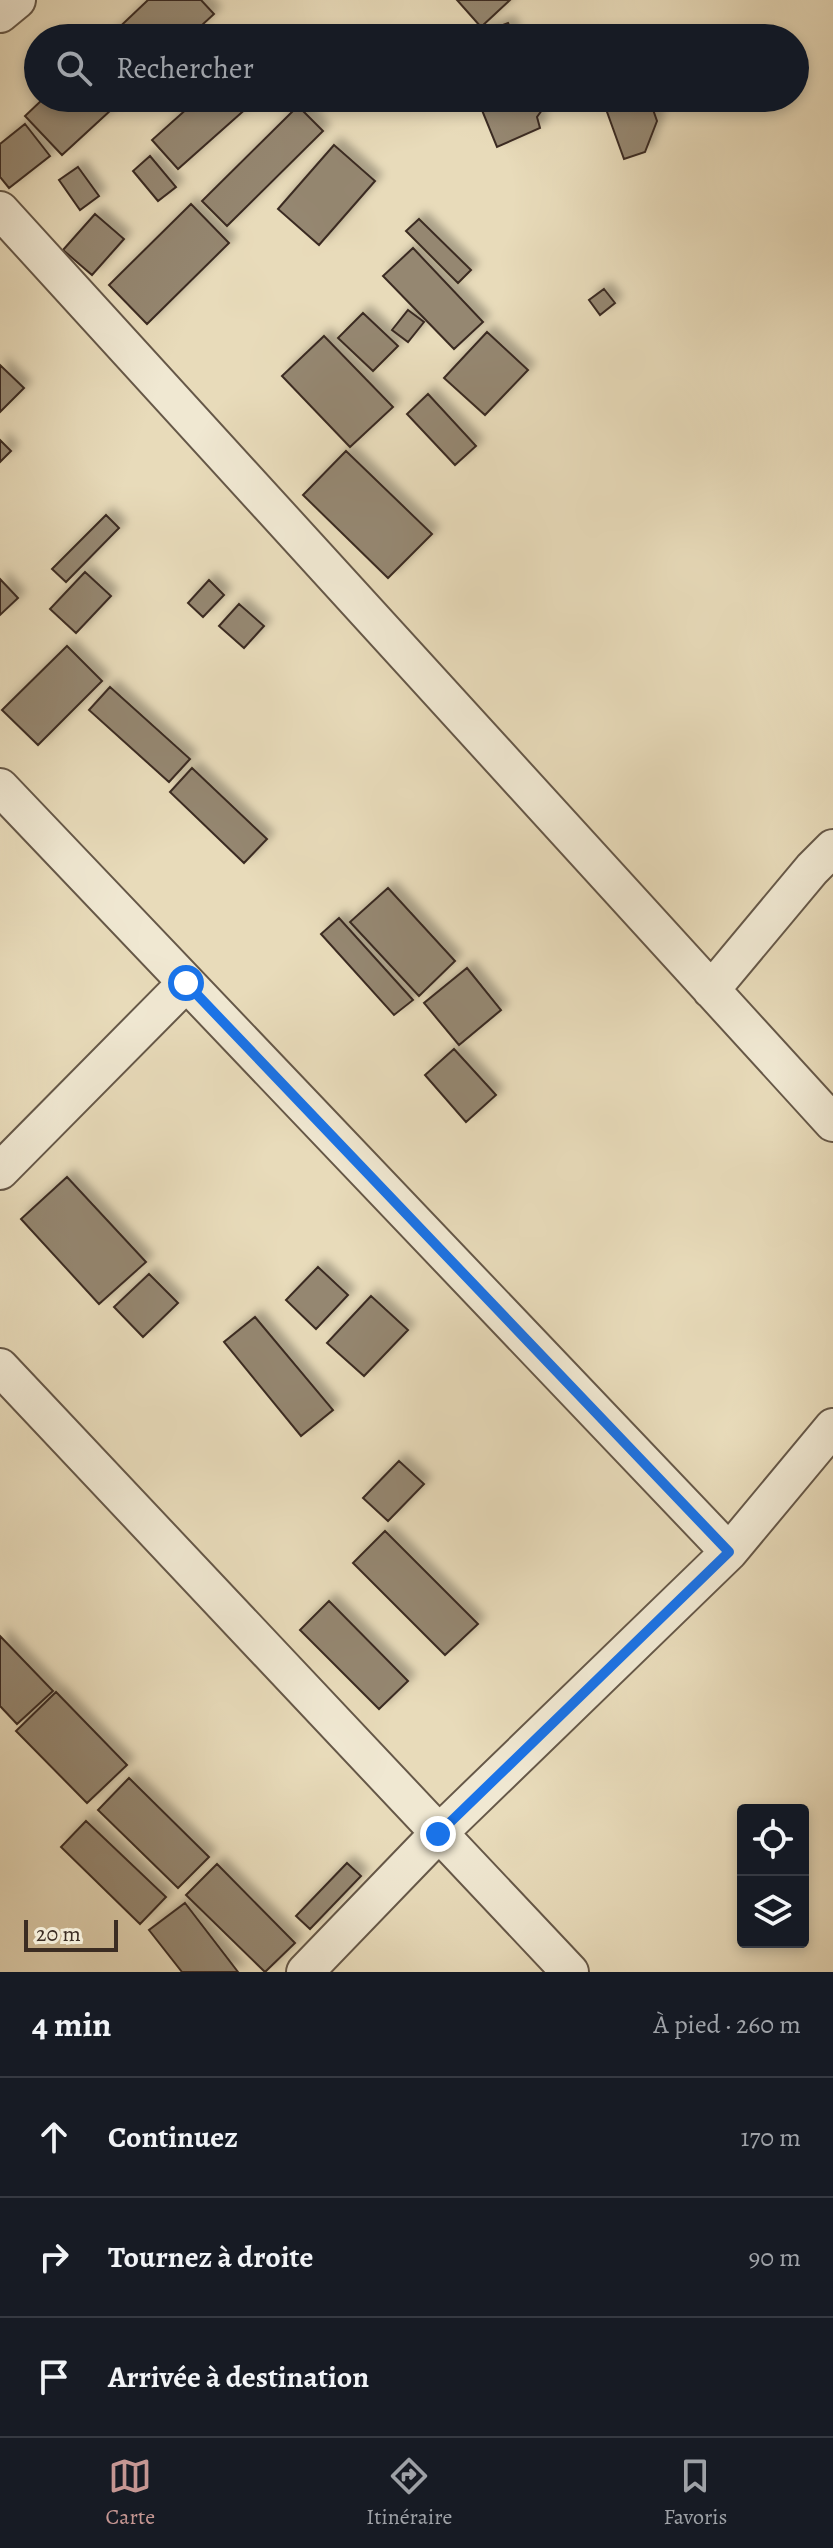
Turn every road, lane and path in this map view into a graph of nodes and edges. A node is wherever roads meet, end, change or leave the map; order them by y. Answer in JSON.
{"nodes":[{"id":1,"x":17,"y":0,"type":"edge"},
{"id":2,"x":0,"y":14,"type":"edge"},
{"id":3,"x":0,"y":210,"type":"edge"},
{"id":4,"x":0,"y":787,"type":"edge"},
{"id":5,"x":833,"y":848,"type":"edge"},
{"id":6,"x":186,"y":983,"type":"junction"},
{"id":7,"x":711,"y":990,"type":"junction"},
{"id":8,"x":833,"y":1123,"type":"edge"},
{"id":9,"x":0,"y":1171,"type":"edge"},
{"id":10,"x":0,"y":1367,"type":"edge"},
{"id":11,"x":833,"y":1427,"type":"edge"},
{"id":12,"x":729,"y":1552,"type":"junction"},
{"id":13,"x":438,"y":1834,"type":"junction"},
{"id":14,"x":305,"y":1972,"type":"edge"},
{"id":15,"x":570,"y":1972,"type":"edge"}],
"edges":[{"from":1,"to":2,"type":"street"},
{"from":3,"to":7,"type":"street"},
{"from":4,"to":6,"type":"street"},
{"from":5,"to":7,"type":"street"},
{"from":6,"to":9,"type":"street"},
{"from":6,"to":12,"type":"street"},
{"from":7,"to":8,"type":"street"},
{"from":10,"to":13,"type":"street"},
{"from":11,"to":12,"type":"street"},
{"from":12,"to":13,"type":"street"},
{"from":13,"to":14,"type":"street"},
{"from":13,"to":15,"type":"street"}]}
